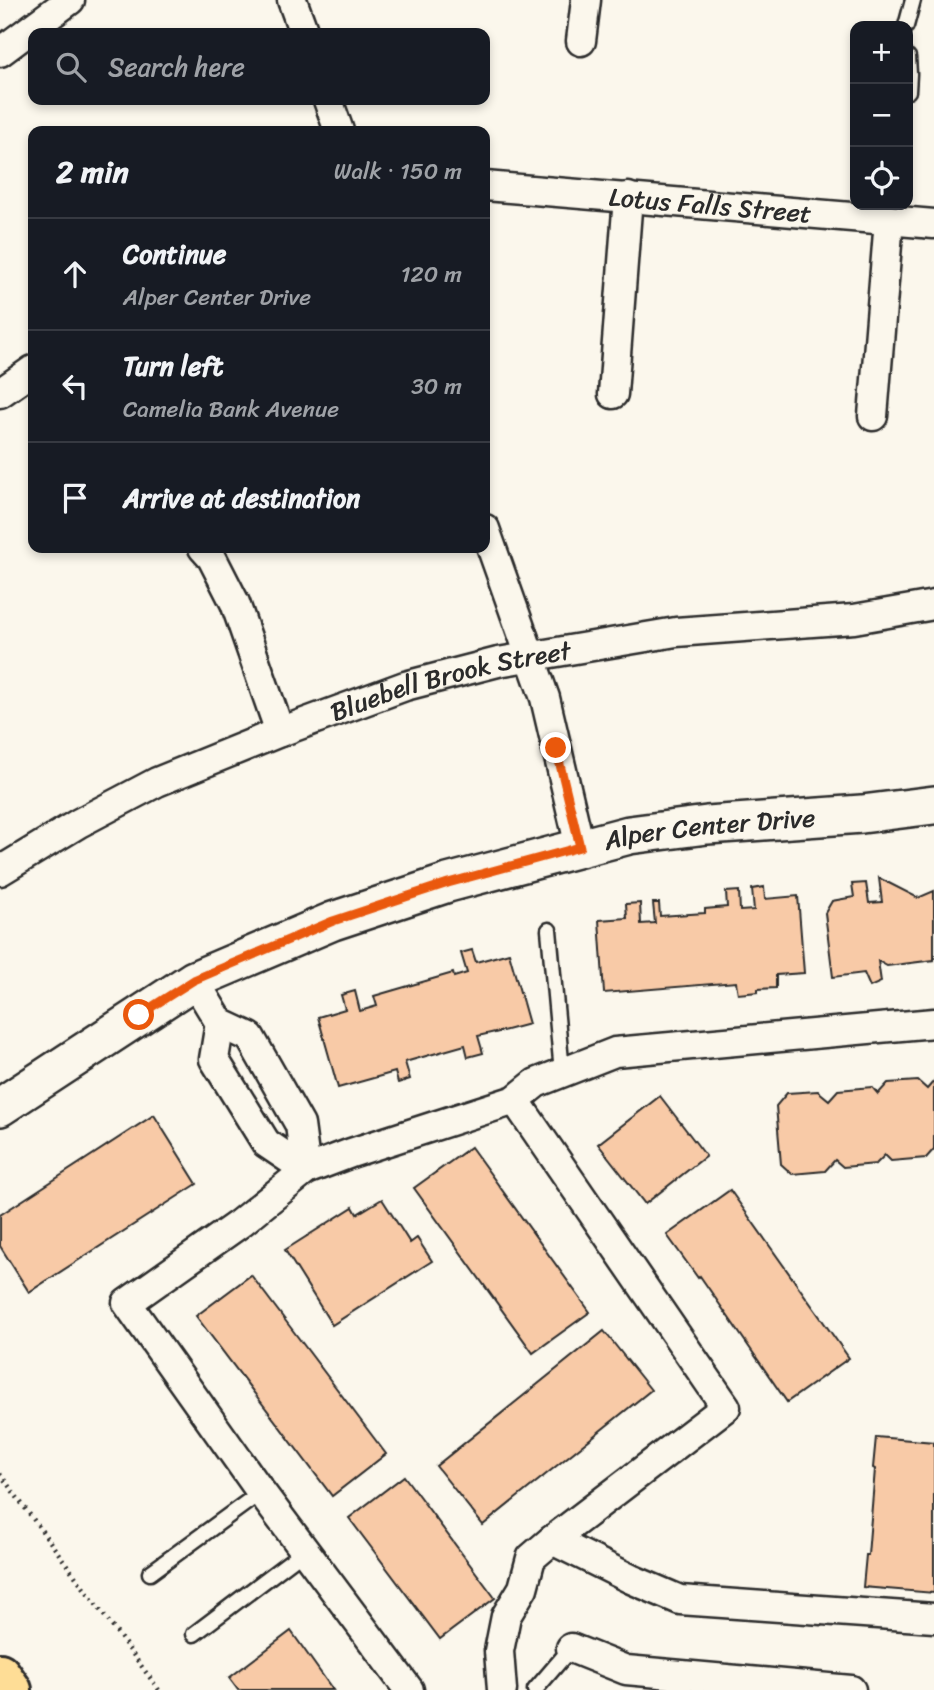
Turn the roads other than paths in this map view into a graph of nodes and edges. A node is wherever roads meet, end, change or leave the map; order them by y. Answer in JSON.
{"nodes":[{"id":1,"x":70,"y":0,"type":"edge"},
{"id":2,"x":292,"y":0,"type":"edge"},
{"id":3,"x":586,"y":0,"type":"edge"},
{"id":4,"x":913,"y":0,"type":"edge"},
{"id":5,"x":907,"y":21,"type":"edge"},
{"id":6,"x":32,"y":28,"type":"edge"},
{"id":7,"x":302,"y":28,"type":"edge"},
{"id":8,"x":28,"y":31,"type":"edge"},
{"id":9,"x":581,"y":41,"type":"dead end"},
{"id":10,"x":0,"y":52,"type":"edge"},
{"id":11,"x":330,"y":105,"type":"edge"},
{"id":12,"x":337,"y":126,"type":"edge"},
{"id":13,"x":490,"y":186,"type":"edge"},
{"id":14,"x":628,"y":197,"type":"junction"},
{"id":15,"x":892,"y":212,"type":"edge"},
{"id":16,"x":934,"y":224,"type":"edge"},
{"id":17,"x":28,"y":373,"type":"edge"},
{"id":18,"x":0,"y":393,"type":"edge"},
{"id":19,"x":613,"y":394,"type":"dead end"},
{"id":20,"x":873,"y":416,"type":"dead end"},
{"id":21,"x":490,"y":543,"type":"edge"},
{"id":22,"x":208,"y":553,"type":"edge"},
{"id":23,"x":934,"y":605,"type":"edge"},
{"id":24,"x":530,"y":656,"type":"junction"},
{"id":25,"x":280,"y":732,"type":"junction"},
{"id":26,"x":934,"y":805,"type":"edge"},
{"id":27,"x":580,"y":847,"type":"junction"},
{"id":28,"x":0,"y":871,"type":"edge"},
{"id":29,"x":549,"y":930,"type":"dead end"},
{"id":30,"x":194,"y":980,"type":"junction"},
{"id":31,"x":220,"y":1023,"type":"junction"},
{"id":32,"x":934,"y":1023,"type":"edge"},
{"id":33,"x":562,"y":1072,"type":"junction"},
{"id":34,"x":515,"y":1100,"type":"junction"},
{"id":35,"x":0,"y":1107,"type":"edge"},
{"id":36,"x":306,"y":1170,"type":"junction"},
{"id":37,"x":261,"y":1492,"type":"junction"},
{"id":38,"x":552,"y":1539,"type":"junction"},
{"id":39,"x":304,"y":1551,"type":"junction"},
{"id":40,"x":150,"y":1573,"type":"dead end"},
{"id":41,"x":934,"y":1618,"type":"edge"},
{"id":42,"x":194,"y":1634,"type":"dead end"},
{"id":43,"x":570,"y":1648,"type":"joint"},
{"id":44,"x":0,"y":1674,"type":"edge"},
{"id":45,"x":12,"y":1690,"type":"edge"},
{"id":46,"x":409,"y":1690,"type":"edge"},
{"id":47,"x":502,"y":1690,"type":"edge"},
{"id":48,"x":535,"y":1690,"type":"edge"},
{"id":49,"x":851,"y":1690,"type":"edge"}],
"edges":[{"from":1,"to":6,"type":"street"},
{"from":2,"to":7,"type":"street"},
{"from":3,"to":9,"type":"street"},
{"from":4,"to":5,"type":"lane"},
{"from":8,"to":10,"type":"street"},
{"from":11,"to":12,"type":"street"},
{"from":13,"to":14,"type":"street","name":"Lotus Falls Street"},
{"from":14,"to":15,"type":"street","name":"Lotus Falls Street"},
{"from":14,"to":19,"type":"street"},
{"from":15,"to":16,"type":"street","name":"Lotus Falls Street"},
{"from":15,"to":20,"type":"street"},
{"from":17,"to":18,"type":"street"},
{"from":21,"to":24,"type":"street"},
{"from":22,"to":25,"type":"street"},
{"from":23,"to":24,"type":"street","name":"Bluebell Brook Street"},
{"from":24,"to":25,"type":"street","name":"Bluebell Brook Street"},
{"from":24,"to":27,"type":"street"},
{"from":25,"to":28,"type":"street","name":"Bluebell Brook Street"},
{"from":26,"to":27,"type":"street","name":"Alper Center Drive"},
{"from":27,"to":30,"type":"street","name":"Alper Center Drive"},
{"from":29,"to":33,"type":"lane"},
{"from":30,"to":31,"type":"street"},
{"from":30,"to":35,"type":"street","name":"Alper Center Drive"},
{"from":31,"to":36,"type":"street"},
{"from":31,"to":36,"type":"street"},
{"from":32,"to":33,"type":"street"},
{"from":33,"to":34,"type":"street"},
{"from":34,"to":36,"type":"street"},
{"from":34,"to":38,"type":"street"},
{"from":36,"to":37,"type":"street"},
{"from":37,"to":39,"type":"street"},
{"from":37,"to":40,"type":"lane"},
{"from":38,"to":41,"type":"street"},
{"from":38,"to":47,"type":"street"},
{"from":39,"to":42,"type":"lane"},
{"from":39,"to":46,"type":"street"},
{"from":43,"to":48,"type":"lane"},
{"from":43,"to":49,"type":"street"},
{"from":44,"to":45,"type":"highway"}]}
